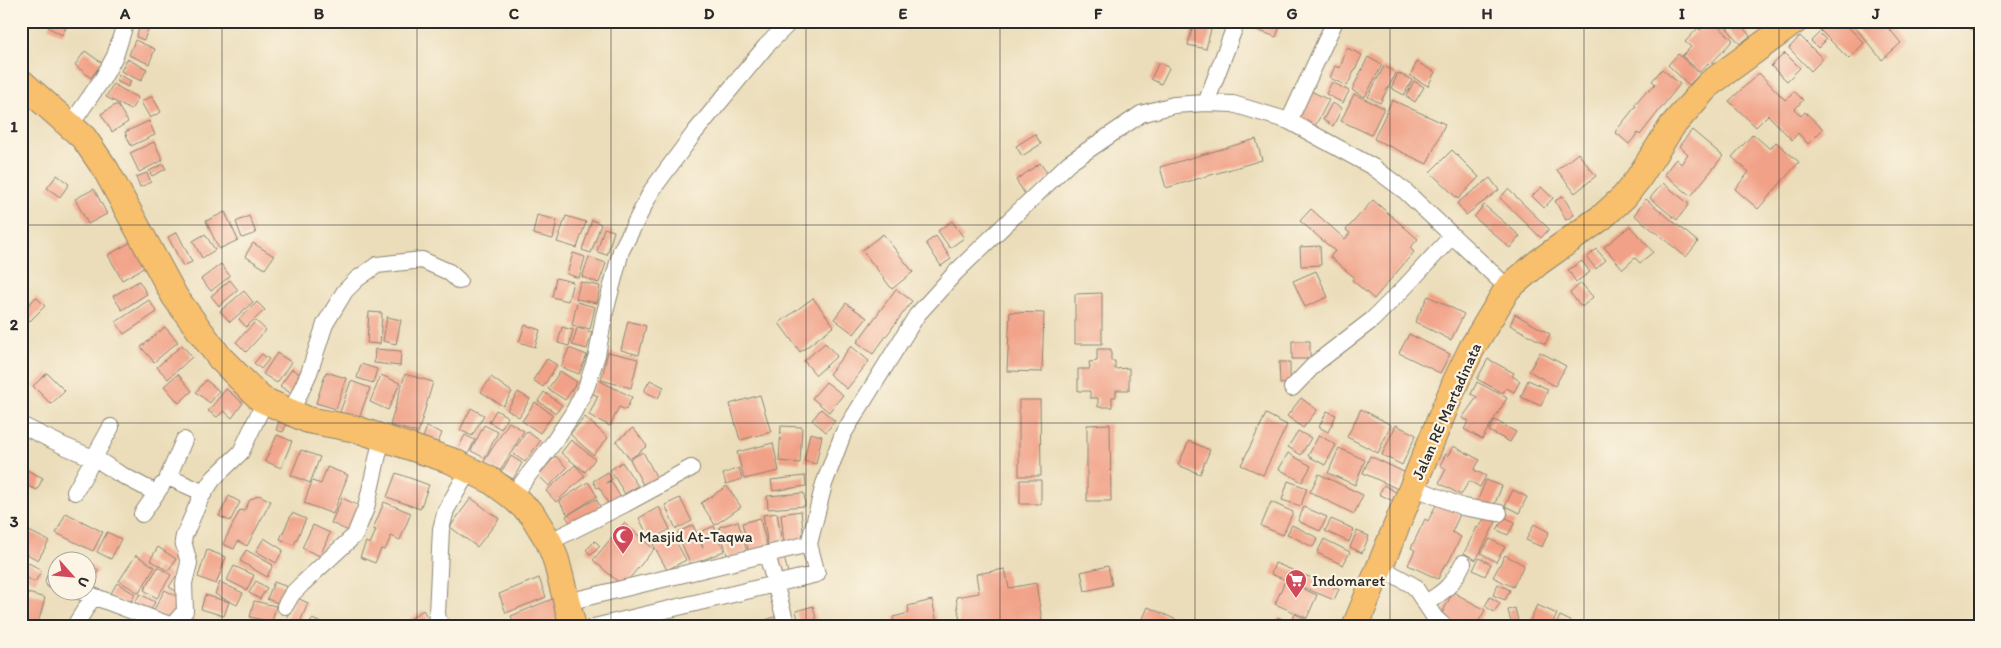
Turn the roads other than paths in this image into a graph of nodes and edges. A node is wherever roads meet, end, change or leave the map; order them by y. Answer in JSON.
{"nodes":[{"id":1,"x":126,"y":21,"type":"edge"},
{"id":2,"x":791,"y":21,"type":"edge"},
{"id":3,"x":1238,"y":21,"type":"edge"},
{"id":4,"x":1336,"y":21,"type":"edge"},
{"id":5,"x":1795,"y":21,"type":"edge"},
{"id":6,"x":1974,"y":21,"type":"edge"},
{"id":7,"x":1980,"y":23,"type":"edge"},
{"id":8,"x":21,"y":82,"type":"edge"},
{"id":9,"x":1206,"y":103,"type":"junction"},
{"id":10,"x":1289,"y":121,"type":"junction"},
{"id":11,"x":70,"y":126,"type":"junction"},
{"id":12,"x":1452,"y":236,"type":"junction"},
{"id":13,"x":459,"y":281,"type":"dead end"},
{"id":14,"x":1508,"y":288,"type":"junction"},
{"id":15,"x":1292,"y":388,"type":"dead end"},
{"id":16,"x":265,"y":401,"type":"junction"},
{"id":17,"x":291,"y":412,"type":"junction"},
{"id":18,"x":21,"y":425,"type":"edge"},
{"id":19,"x":111,"y":427,"type":"dead end"},
{"id":20,"x":382,"y":437,"type":"junction"},
{"id":21,"x":184,"y":440,"type":"dead end"},
{"id":22,"x":94,"y":458,"type":"junction"},
{"id":23,"x":691,"y":468,"type":"dead end"},
{"id":24,"x":469,"y":470,"type":"junction"},
{"id":25,"x":168,"y":477,"type":"junction"},
{"id":26,"x":1413,"y":487,"type":"junction"},
{"id":27,"x":75,"y":492,"type":"dead end"},
{"id":28,"x":156,"y":493,"type":"junction"},
{"id":29,"x":204,"y":493,"type":"junction"},
{"id":30,"x":512,"y":496,"type":"junction"},
{"id":31,"x":1498,"y":513,"type":"dead end"},
{"id":32,"x":142,"y":514,"type":"dead end"},
{"id":33,"x":549,"y":542,"type":"junction"},
{"id":34,"x":810,"y":544,"type":"junction"},
{"id":35,"x":768,"y":554,"type":"junction"},
{"id":36,"x":1463,"y":563,"type":"dead end"},
{"id":37,"x":1380,"y":567,"type":"junction"},
{"id":38,"x":775,"y":584,"type":"junction"},
{"id":39,"x":98,"y":599,"type":"edge"},
{"id":40,"x":91,"y":600,"type":"edge"},
{"id":41,"x":567,"y":602,"type":"junction"},
{"id":42,"x":1425,"y":603,"type":"junction"},
{"id":43,"x":285,"y":606,"type":"dead end"},
{"id":44,"x":74,"y":627,"type":"edge"},
{"id":45,"x":440,"y":627,"type":"edge"},
{"id":46,"x":573,"y":627,"type":"edge"},
{"id":47,"x":594,"y":627,"type":"edge"},
{"id":48,"x":787,"y":627,"type":"edge"},
{"id":49,"x":1355,"y":627,"type":"edge"},
{"id":50,"x":1445,"y":627,"type":"edge"}],
"edges":[{"from":1,"to":11,"type":"street"},
{"from":2,"to":30,"type":"street"},
{"from":3,"to":9,"type":"street"},
{"from":4,"to":10,"type":"street"},
{"from":5,"to":14,"type":"highway","name":"Jalan RE Martadinata"},
{"from":6,"to":7,"type":"street"},
{"from":8,"to":11,"type":"highway"},
{"from":9,"to":10,"type":"street"},
{"from":9,"to":34,"type":"street"},
{"from":10,"to":12,"type":"street"},
{"from":11,"to":16,"type":"highway"},
{"from":12,"to":14,"type":"street"},
{"from":12,"to":15,"type":"street"},
{"from":13,"to":17,"type":"street"},
{"from":14,"to":26,"type":"highway","name":"Jalan RE Martadinata"},
{"from":16,"to":17,"type":"highway"},
{"from":16,"to":29,"type":"street"},
{"from":17,"to":20,"type":"highway"},
{"from":18,"to":22,"type":"street"},
{"from":19,"to":22,"type":"street"},
{"from":20,"to":24,"type":"highway"},
{"from":20,"to":43,"type":"street"},
{"from":21,"to":25,"type":"street"},
{"from":22,"to":27,"type":"street"},
{"from":22,"to":28,"type":"street"},
{"from":23,"to":33,"type":"street"},
{"from":24,"to":30,"type":"highway"},
{"from":24,"to":45,"type":"street"},
{"from":25,"to":28,"type":"street"},
{"from":25,"to":29,"type":"street"},
{"from":26,"to":31,"type":"street"},
{"from":26,"to":37,"type":"highway","name":"Jalan RE Martadinata"},
{"from":28,"to":32,"type":"street"},
{"from":29,"to":39,"type":"street"},
{"from":30,"to":33,"type":"highway"},
{"from":33,"to":41,"type":"highway"},
{"from":34,"to":35,"type":"street"},
{"from":34,"to":38,"type":"street"},
{"from":35,"to":38,"type":"street"},
{"from":35,"to":41,"type":"street"},
{"from":36,"to":42,"type":"street"},
{"from":37,"to":42,"type":"street"},
{"from":37,"to":49,"type":"highway","name":"Jalan RE Martadinata"},
{"from":38,"to":47,"type":"street"},
{"from":38,"to":48,"type":"street"},
{"from":40,"to":44,"type":"street"},
{"from":41,"to":46,"type":"highway"},
{"from":42,"to":50,"type":"street"}]}
